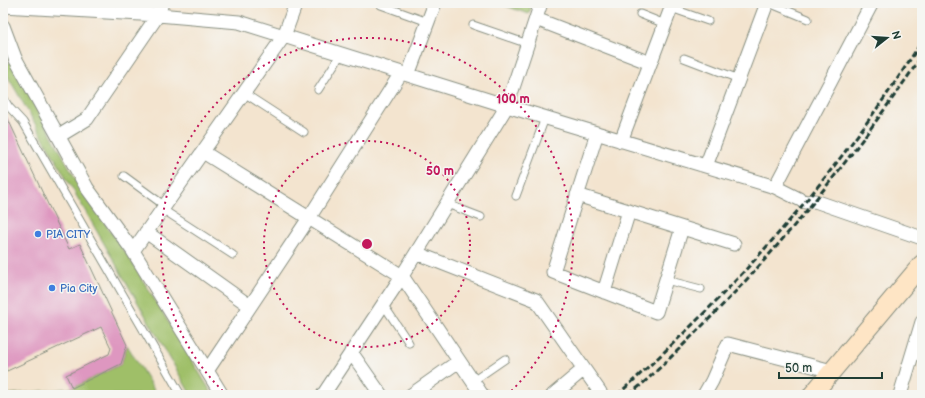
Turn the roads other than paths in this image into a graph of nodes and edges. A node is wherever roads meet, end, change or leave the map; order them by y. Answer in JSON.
{"nodes":[{"id":1,"x":296,"y":3,"type":"edge"},
{"id":2,"x":435,"y":3,"type":"edge"},
{"id":3,"x":541,"y":3,"type":"edge"},
{"id":4,"x":768,"y":3,"type":"edge"},
{"id":5,"x":872,"y":3,"type":"edge"},
{"id":6,"x":7,"y":5,"type":"edge"},
{"id":7,"x":381,"y":5,"type":"dead end"},
{"id":8,"x":672,"y":5,"type":"edge"},
{"id":9,"x":160,"y":9,"type":"edge"},
{"id":10,"x":640,"y":14,"type":"dead end"},
{"id":11,"x":536,"y":19,"type":"junction"},
{"id":12,"x":808,"y":19,"type":"dead end"},
{"id":13,"x":708,"y":21,"type":"dead end"},
{"id":14,"x":428,"y":22,"type":"junction"},
{"id":15,"x":665,"y":24,"type":"junction"},
{"id":16,"x":473,"y":25,"type":"dead end"},
{"id":17,"x":3,"y":26,"type":"edge"},
{"id":18,"x":284,"y":36,"type":"junction"},
{"id":19,"x":528,"y":44,"type":"junction"},
{"id":20,"x":341,"y":54,"type":"junction"},
{"id":21,"x":684,"y":58,"type":"dead end"},
{"id":22,"x":650,"y":63,"type":"junction"},
{"id":23,"x":404,"y":74,"type":"junction"},
{"id":24,"x":739,"y":79,"type":"junction"},
{"id":25,"x":318,"y":90,"type":"dead end"},
{"id":26,"x":244,"y":93,"type":"junction"},
{"id":27,"x":3,"y":97,"type":"edge"},
{"id":28,"x":507,"y":106,"type":"junction"},
{"id":29,"x":545,"y":118,"type":"junction"},
{"id":30,"x":304,"y":132,"type":"dead end"},
{"id":31,"x":596,"y":133,"type":"junction"},
{"id":32,"x":59,"y":136,"type":"junction"},
{"id":33,"x":621,"y":141,"type":"junction"},
{"id":34,"x":203,"y":152,"type":"junction"},
{"id":35,"x":706,"y":166,"type":"junction"},
{"id":36,"x":124,"y":176,"type":"dead end"},
{"id":37,"x":775,"y":187,"type":"junction"},
{"id":38,"x":577,"y":194,"type":"junction"},
{"id":39,"x":516,"y":196,"type":"dead end"},
{"id":40,"x":446,"y":204,"type":"junction"},
{"id":41,"x":164,"y":208,"type":"junction"},
{"id":42,"x":630,"y":211,"type":"junction"},
{"id":43,"x":481,"y":217,"type":"dead end"},
{"id":44,"x":309,"y":218,"type":"junction"},
{"id":45,"x":682,"y":228,"type":"junction"},
{"id":46,"x":146,"y":232,"type":"junction"},
{"id":47,"x":922,"y":238,"type":"edge"},
{"id":48,"x":734,"y":244,"type":"dead end"},
{"id":49,"x":133,"y":251,"type":"junction"},
{"id":50,"x":416,"y":253,"type":"junction"},
{"id":51,"x":233,"y":255,"type":"dead end"},
{"id":52,"x":922,"y":264,"type":"edge"},
{"id":53,"x":402,"y":276,"type":"junction"},
{"id":54,"x":666,"y":280,"type":"junction"},
{"id":55,"x":701,"y":289,"type":"dead end"},
{"id":56,"x":604,"y":292,"type":"junction"},
{"id":57,"x":383,"y":304,"type":"junction"},
{"id":58,"x":250,"y":306,"type":"junction"},
{"id":59,"x":922,"y":322,"type":"edge"},
{"id":60,"x":409,"y":343,"type":"dead end"},
{"id":61,"x":352,"y":352,"type":"junction"},
{"id":62,"x":505,"y":359,"type":"dead end"},
{"id":63,"x":460,"y":361,"type":"junction"},
{"id":64,"x":584,"y":370,"type":"junction"},
{"id":65,"x":207,"y":371,"type":"junction"},
{"id":66,"x":832,"y":371,"type":"junction"},
{"id":67,"x":473,"y":381,"type":"junction"},
{"id":68,"x":600,"y":392,"type":"dead end"},
{"id":69,"x":181,"y":395,"type":"edge"},
{"id":70,"x":222,"y":395,"type":"edge"},
{"id":71,"x":323,"y":395,"type":"edge"},
{"id":72,"x":381,"y":395,"type":"edge"},
{"id":73,"x":411,"y":395,"type":"edge"},
{"id":74,"x":482,"y":395,"type":"edge"},
{"id":75,"x":553,"y":395,"type":"edge"},
{"id":76,"x":704,"y":395,"type":"edge"},
{"id":77,"x":812,"y":395,"type":"edge"},
{"id":78,"x":900,"y":395,"type":"edge"}],
"edges":[{"from":1,"to":18,"type":"street"},
{"from":2,"to":14,"type":"street"},
{"from":3,"to":11,"type":"street"},
{"from":4,"to":12,"type":"lane"},
{"from":4,"to":24,"type":"street"},
{"from":5,"to":37,"type":"street"},
{"from":6,"to":9,"type":"street"},
{"from":7,"to":14,"type":"lane"},
{"from":8,"to":13,"type":"lane"},
{"from":8,"to":15,"type":"street"},
{"from":9,"to":18,"type":"street"},
{"from":9,"to":32,"type":"street"},
{"from":10,"to":15,"type":"lane"},
{"from":11,"to":19,"type":"street"},
{"from":11,"to":22,"type":"street"},
{"from":14,"to":23,"type":"street"},
{"from":15,"to":22,"type":"street"},
{"from":16,"to":19,"type":"lane"},
{"from":17,"to":32,"type":"street"},
{"from":18,"to":20,"type":"street"},
{"from":18,"to":26,"type":"street"},
{"from":19,"to":28,"type":"street"},
{"from":20,"to":23,"type":"street"},
{"from":20,"to":25,"type":"lane"},
{"from":21,"to":24,"type":"lane"},
{"from":22,"to":33,"type":"street"},
{"from":23,"to":28,"type":"street"},
{"from":23,"to":44,"type":"street"},
{"from":24,"to":35,"type":"street"},
{"from":26,"to":30,"type":"lane"},
{"from":26,"to":34,"type":"street"},
{"from":27,"to":69,"type":"lane"},
{"from":28,"to":29,"type":"street"},
{"from":28,"to":40,"type":"street"},
{"from":29,"to":31,"type":"street"},
{"from":29,"to":39,"type":"lane"},
{"from":31,"to":33,"type":"street"},
{"from":31,"to":38,"type":"street"},
{"from":32,"to":49,"type":"street"},
{"from":33,"to":35,"type":"street"},
{"from":34,"to":41,"type":"street"},
{"from":34,"to":44,"type":"street"},
{"from":35,"to":37,"type":"street"},
{"from":36,"to":41,"type":"lane"},
{"from":37,"to":47,"type":"street"},
{"from":38,"to":42,"type":"street"},
{"from":38,"to":56,"type":"street"},
{"from":40,"to":43,"type":"lane"},
{"from":40,"to":50,"type":"street"},
{"from":41,"to":46,"type":"street"},
{"from":41,"to":51,"type":"lane"},
{"from":42,"to":45,"type":"street"},
{"from":42,"to":56,"type":"street"},
{"from":44,"to":53,"type":"street"},
{"from":44,"to":58,"type":"street"},
{"from":45,"to":48,"type":"street"},
{"from":45,"to":54,"type":"street"},
{"from":46,"to":49,"type":"street"},
{"from":46,"to":58,"type":"street"},
{"from":49,"to":65,"type":"street"},
{"from":50,"to":53,"type":"street"},
{"from":50,"to":64,"type":"street"},
{"from":52,"to":66,"type":"main road"},
{"from":53,"to":57,"type":"street"},
{"from":53,"to":63,"type":"street"},
{"from":54,"to":55,"type":"lane"},
{"from":54,"to":56,"type":"street"},
{"from":57,"to":60,"type":"lane"},
{"from":57,"to":61,"type":"street"},
{"from":58,"to":65,"type":"street"},
{"from":59,"to":78,"type":"street"},
{"from":61,"to":71,"type":"street"},
{"from":61,"to":72,"type":"street"},
{"from":62,"to":67,"type":"lane"},
{"from":63,"to":67,"type":"street"},
{"from":63,"to":73,"type":"street"},
{"from":64,"to":68,"type":"street"},
{"from":64,"to":75,"type":"street"},
{"from":65,"to":70,"type":"street"},
{"from":66,"to":76,"type":"street"},
{"from":66,"to":77,"type":"main road"},
{"from":67,"to":74,"type":"street"}]}
